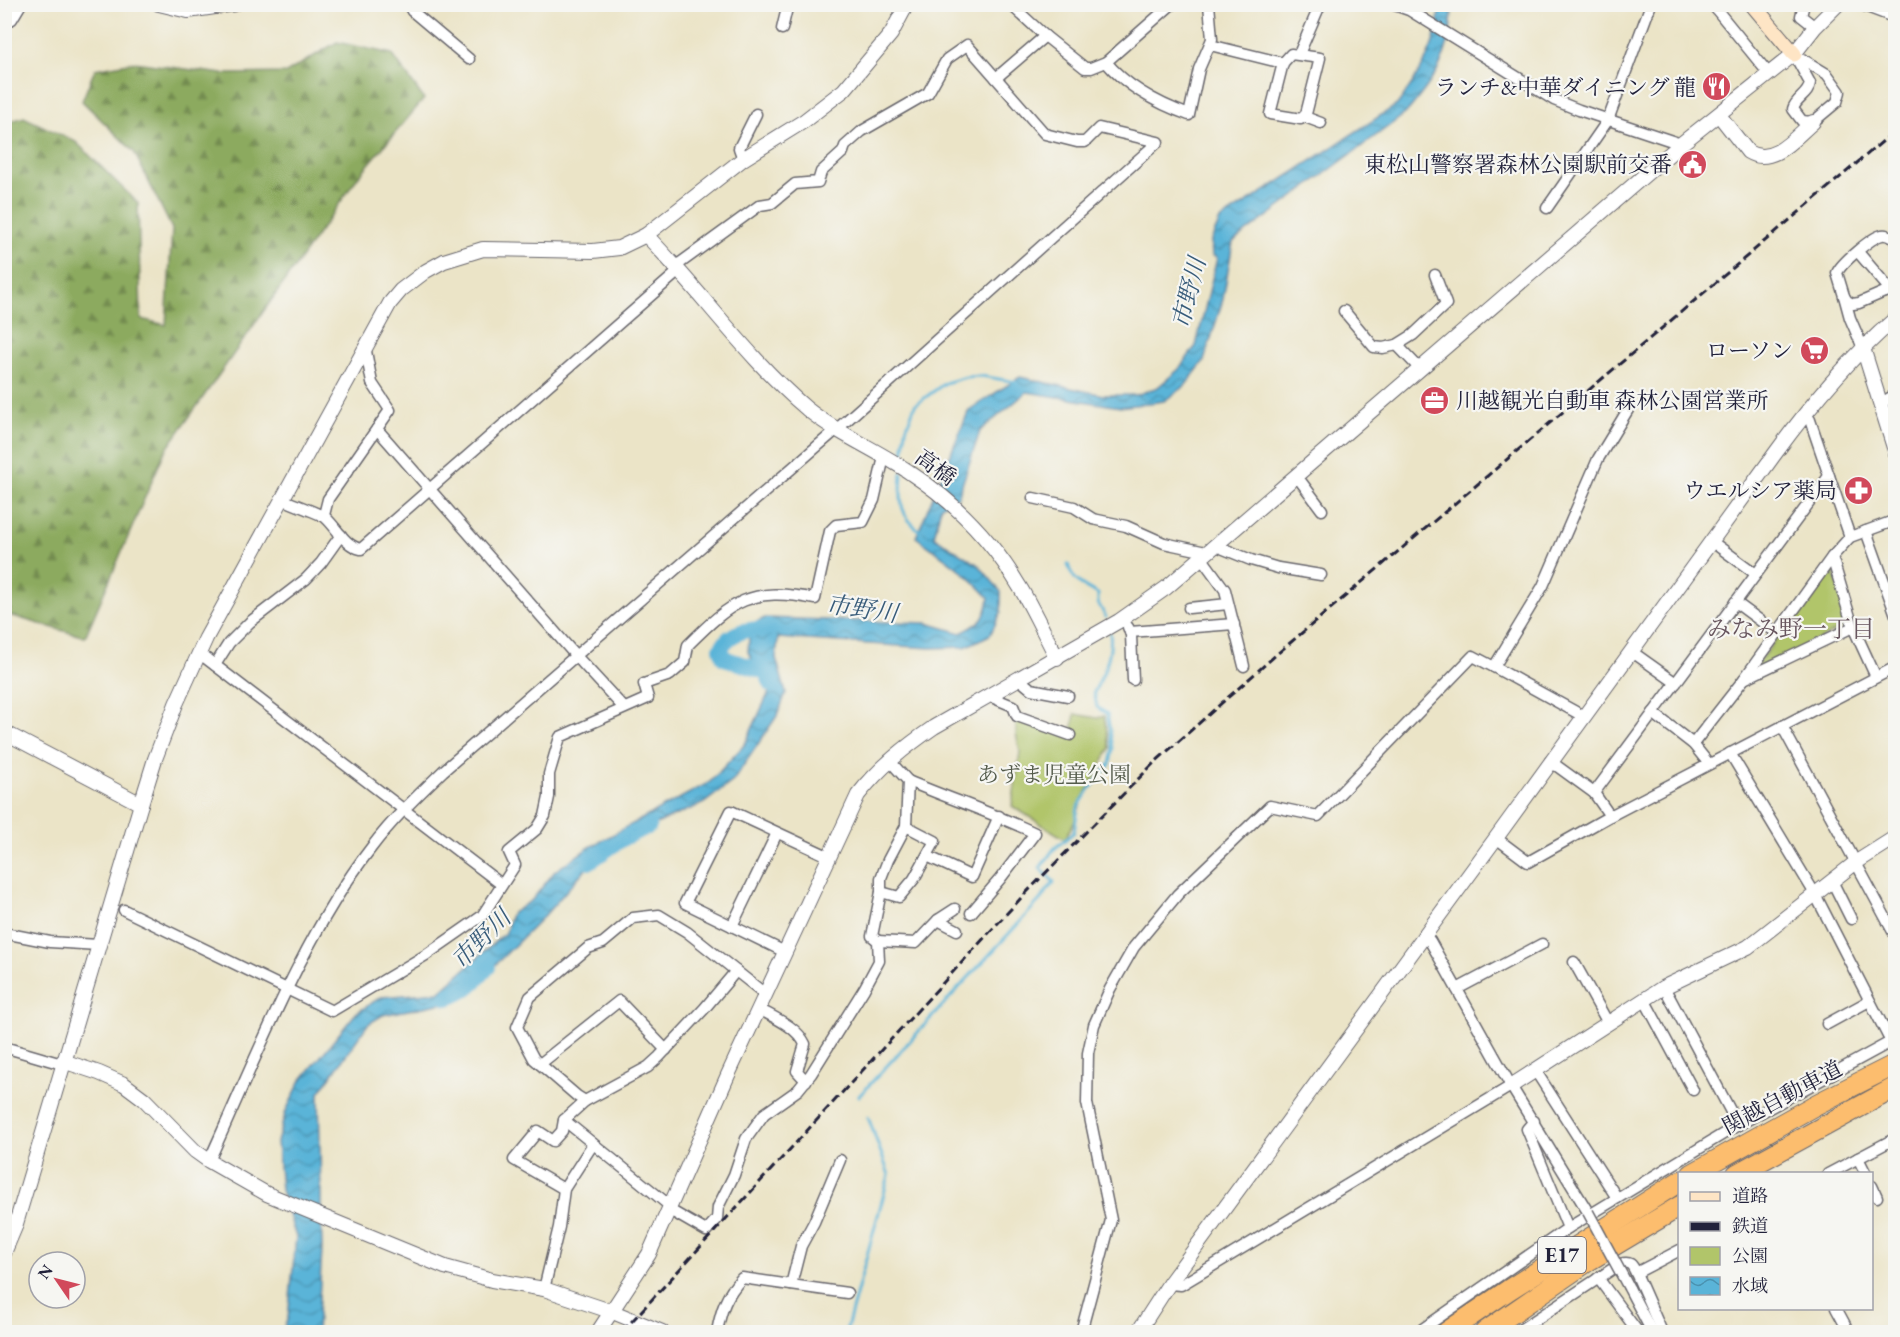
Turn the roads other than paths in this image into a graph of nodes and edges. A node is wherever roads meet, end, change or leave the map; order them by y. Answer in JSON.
{"nodes":[{"id":1,"x":21,"y":4,"type":"edge"},
{"id":2,"x":159,"y":4,"type":"edge"},
{"id":3,"x":235,"y":4,"type":"edge"},
{"id":4,"x":408,"y":4,"type":"edge"},
{"id":5,"x":788,"y":4,"type":"edge"},
{"id":6,"x":907,"y":4,"type":"edge"},
{"id":7,"x":1010,"y":4,"type":"edge"},
{"id":8,"x":1172,"y":4,"type":"edge"},
{"id":9,"x":1209,"y":4,"type":"edge"},
{"id":10,"x":1301,"y":4,"type":"edge"},
{"id":11,"x":1392,"y":4,"type":"edge"},
{"id":12,"x":1651,"y":4,"type":"edge"},
{"id":13,"x":1712,"y":4,"type":"edge"},
{"id":14,"x":1752,"y":4,"type":"edge"},
{"id":15,"x":1804,"y":4,"type":"edge"},
{"id":16,"x":1838,"y":4,"type":"edge"},
{"id":17,"x":1859,"y":4,"type":"edge"},
{"id":18,"x":1321,"y":5,"type":"edge"},
{"id":19,"x":1896,"y":18,"type":"edge"},
{"id":20,"x":4,"y":24,"type":"edge"},
{"id":21,"x":1815,"y":27,"type":"junction"},
{"id":22,"x":782,"y":29,"type":"dead end"},
{"id":23,"x":1045,"y":36,"type":"junction"},
{"id":24,"x":1210,"y":45,"type":"junction"},
{"id":25,"x":1299,"y":54,"type":"junction"},
{"id":26,"x":1794,"y":54,"type":"junction"},
{"id":27,"x":469,"y":59,"type":"dead end"},
{"id":28,"x":1106,"y":62,"type":"junction"},
{"id":29,"x":1283,"y":63,"type":"junction"},
{"id":30,"x":1769,"y":74,"type":"junction"},
{"id":31,"x":996,"y":78,"type":"junction"},
{"id":32,"x":756,"y":114,"type":"dead end"},
{"id":33,"x":1719,"y":115,"type":"junction"},
{"id":34,"x":1305,"y":117,"type":"junction"},
{"id":35,"x":1608,"y":120,"type":"junction"},
{"id":36,"x":1321,"y":123,"type":"dead end"},
{"id":37,"x":1805,"y":125,"type":"junction"},
{"id":38,"x":1681,"y":144,"type":"junction"},
{"id":39,"x":743,"y":159,"type":"junction"},
{"id":40,"x":1547,"y":208,"type":"dead end"},
{"id":41,"x":646,"y":235,"type":"junction"},
{"id":42,"x":1896,"y":240,"type":"edge"},
{"id":43,"x":1858,"y":252,"type":"junction"},
{"id":44,"x":678,"y":268,"type":"junction"},
{"id":45,"x":1435,"y":275,"type":"dead end"},
{"id":46,"x":1891,"y":289,"type":"edge"},
{"id":47,"x":1844,"y":296,"type":"junction"},
{"id":48,"x":1859,"y":303,"type":"junction"},
{"id":49,"x":1344,"y":311,"type":"dead end"},
{"id":50,"x":1896,"y":318,"type":"edge"},
{"id":51,"x":1857,"y":332,"type":"junction"},
{"id":52,"x":1397,"y":345,"type":"junction"},
{"id":53,"x":365,"y":346,"type":"junction"},
{"id":54,"x":1863,"y":348,"type":"junction"},
{"id":55,"x":1420,"y":369,"type":"junction"},
{"id":56,"x":1896,"y":394,"type":"edge"},
{"id":57,"x":1880,"y":404,"type":"junction"},
{"id":58,"x":1629,"y":408,"type":"dead end"},
{"id":59,"x":1805,"y":414,"type":"junction"},
{"id":60,"x":377,"y":429,"type":"junction"},
{"id":61,"x":836,"y":430,"type":"junction"},
{"id":62,"x":1896,"y":454,"type":"edge"},
{"id":63,"x":884,"y":457,"type":"junction"},
{"id":64,"x":1296,"y":475,"type":"junction"},
{"id":65,"x":1829,"y":476,"type":"junction"},
{"id":66,"x":430,"y":489,"type":"junction"},
{"id":67,"x":1033,"y":498,"type":"dead end"},
{"id":68,"x":282,"y":499,"type":"junction"},
{"id":69,"x":1322,"y":510,"type":"dead end"},
{"id":70,"x":324,"y":515,"type":"junction"},
{"id":71,"x":1896,"y":520,"type":"edge"},
{"id":72,"x":1866,"y":531,"type":"junction"},
{"id":73,"x":341,"y":535,"type":"junction"},
{"id":74,"x":1850,"y":537,"type":"junction"},
{"id":75,"x":1711,"y":541,"type":"junction"},
{"id":76,"x":1207,"y":551,"type":"junction"},
{"id":77,"x":1832,"y":557,"type":"junction"},
{"id":78,"x":1756,"y":574,"type":"junction"},
{"id":79,"x":1321,"y":575,"type":"dead end"},
{"id":80,"x":1735,"y":602,"type":"junction"},
{"id":81,"x":1228,"y":604,"type":"junction"},
{"id":82,"x":1190,"y":608,"type":"dead end"},
{"id":83,"x":1896,"y":615,"type":"edge"},
{"id":84,"x":1125,"y":617,"type":"junction"},
{"id":85,"x":1233,"y":624,"type":"junction"},
{"id":86,"x":1853,"y":627,"type":"junction"},
{"id":87,"x":1130,"y":632,"type":"junction"},
{"id":88,"x":1777,"y":633,"type":"junction"},
{"id":89,"x":1631,"y":651,"type":"junction"},
{"id":90,"x":199,"y":653,"type":"junction"},
{"id":91,"x":576,"y":656,"type":"junction"},
{"id":92,"x":1056,"y":657,"type":"junction"},
{"id":93,"x":215,"y":665,"type":"junction"},
{"id":94,"x":1244,"y":666,"type":"dead end"},
{"id":95,"x":1494,"y":667,"type":"junction"},
{"id":96,"x":1896,"y":667,"type":"edge"},
{"id":97,"x":1876,"y":677,"type":"junction"},
{"id":98,"x":1019,"y":679,"type":"junction"},
{"id":99,"x":1744,"y":679,"type":"junction"},
{"id":100,"x":1133,"y":680,"type":"dead end"},
{"id":101,"x":1676,"y":683,"type":"junction"},
{"id":102,"x":989,"y":696,"type":"junction"},
{"id":103,"x":1068,"y":696,"type":"dead end"},
{"id":104,"x":624,"y":708,"type":"junction"},
{"id":105,"x":1653,"y":713,"type":"junction"},
{"id":106,"x":1583,"y":716,"type":"junction"},
{"id":107,"x":1782,"y":726,"type":"junction"},
{"id":108,"x":4,"y":732,"type":"edge"},
{"id":109,"x":1070,"y":735,"type":"dead end"},
{"id":110,"x":1693,"y":744,"type":"junction"},
{"id":111,"x":1730,"y":753,"type":"junction"},
{"id":112,"x":889,"y":760,"type":"junction"},
{"id":113,"x":1550,"y":762,"type":"junction"},
{"id":114,"x":1709,"y":764,"type":"junction"},
{"id":115,"x":908,"y":781,"type":"junction"},
{"id":116,"x":1594,"y":793,"type":"junction"},
{"id":117,"x":141,"y":804,"type":"junction"},
{"id":118,"x":403,"y":809,"type":"junction"},
{"id":119,"x":999,"y":816,"type":"junction"},
{"id":120,"x":1610,"y":816,"type":"junction"},
{"id":121,"x":906,"y":826,"type":"junction"},
{"id":122,"x":777,"y":833,"type":"junction"},
{"id":123,"x":1896,"y":837,"type":"edge"},
{"id":124,"x":1496,"y":838,"type":"junction"},
{"id":125,"x":927,"y":856,"type":"junction"},
{"id":126,"x":830,"y":857,"type":"junction"},
{"id":127,"x":1855,"y":863,"type":"junction"},
{"id":128,"x":1832,"y":881,"type":"junction"},
{"id":129,"x":501,"y":884,"type":"junction"},
{"id":130,"x":881,"y":892,"type":"junction"},
{"id":131,"x":1815,"y":894,"type":"junction"},
{"id":132,"x":955,"y":909,"type":"dead end"},
{"id":133,"x":124,"y":910,"type":"dead end"},
{"id":134,"x":971,"y":913,"type":"dead end"},
{"id":135,"x":1851,"y":919,"type":"dead end"},
{"id":136,"x":938,"y":920,"type":"junction"},
{"id":137,"x":732,"y":926,"type":"junction"},
{"id":138,"x":957,"y":930,"type":"dead end"},
{"id":139,"x":4,"y":933,"type":"edge"},
{"id":140,"x":1424,"y":934,"type":"junction"},
{"id":141,"x":1896,"y":937,"type":"edge"},
{"id":142,"x":878,"y":941,"type":"junction"},
{"id":143,"x":1542,"y":944,"type":"dead end"},
{"id":144,"x":99,"y":945,"type":"junction"},
{"id":145,"x":785,"y":952,"type":"junction"},
{"id":146,"x":1574,"y":962,"type":"dead end"},
{"id":147,"x":736,"y":971,"type":"junction"},
{"id":148,"x":1664,"y":987,"type":"junction"},
{"id":149,"x":1457,"y":989,"type":"junction"},
{"id":150,"x":287,"y":990,"type":"junction"},
{"id":151,"x":765,"y":994,"type":"junction"},
{"id":152,"x":1644,"y":999,"type":"junction"},
{"id":153,"x":1869,"y":1001,"type":"junction"},
{"id":154,"x":759,"y":1008,"type":"junction"},
{"id":155,"x":1608,"y":1023,"type":"junction"},
{"id":156,"x":1827,"y":1024,"type":"dead end"},
{"id":157,"x":1893,"y":1040,"type":"edge"},
{"id":158,"x":4,"y":1047,"type":"edge"},
{"id":159,"x":666,"y":1050,"type":"junction"},
{"id":160,"x":63,"y":1063,"type":"junction"},
{"id":161,"x":540,"y":1064,"type":"junction"},
{"id":162,"x":1896,"y":1064,"type":"edge"},
{"id":163,"x":1535,"y":1070,"type":"junction"},
{"id":164,"x":806,"y":1080,"type":"junction"},
{"id":165,"x":1511,"y":1086,"type":"junction"},
{"id":166,"x":1896,"y":1087,"type":"edge"},
{"id":167,"x":1693,"y":1090,"type":"dead end"},
{"id":168,"x":585,"y":1101,"type":"junction"},
{"id":169,"x":564,"y":1120,"type":"junction"},
{"id":170,"x":1534,"y":1121,"type":"junction"},
{"id":171,"x":1738,"y":1125,"type":"junction"},
{"id":172,"x":1896,"y":1138,"type":"edge"},
{"id":173,"x":593,"y":1144,"type":"junction"},
{"id":174,"x":1858,"y":1158,"type":"junction"},
{"id":175,"x":840,"y":1160,"type":"dead end"},
{"id":176,"x":209,"y":1161,"type":"junction"},
{"id":177,"x":1694,"y":1172,"type":"edge"},
{"id":178,"x":1739,"y":1172,"type":"edge"},
{"id":179,"x":1830,"y":1172,"type":"edge"},
{"id":180,"x":1865,"y":1172,"type":"edge"},
{"id":181,"x":1678,"y":1182,"type":"edge"},
{"id":182,"x":1873,"y":1188,"type":"edge"},
{"id":183,"x":564,"y":1190,"type":"junction"},
{"id":184,"x":1877,"y":1197,"type":"dead end"},
{"id":185,"x":1617,"y":1198,"type":"junction"},
{"id":186,"x":669,"y":1207,"type":"junction"},
{"id":187,"x":1678,"y":1207,"type":"edge"},
{"id":188,"x":1568,"y":1228,"type":"junction"},
{"id":189,"x":1678,"y":1251,"type":"edge"},
{"id":190,"x":4,"y":1253,"type":"edge"},
{"id":191,"x":1636,"y":1273,"type":"junction"},
{"id":192,"x":1598,"y":1278,"type":"junction"},
{"id":193,"x":1169,"y":1284,"type":"junction"},
{"id":194,"x":790,"y":1285,"type":"junction"},
{"id":195,"x":544,"y":1289,"type":"junction"},
{"id":196,"x":847,"y":1293,"type":"dead end"},
{"id":197,"x":1837,"y":1310,"type":"edge"},
{"id":198,"x":613,"y":1311,"type":"junction"},
{"id":199,"x":598,"y":1332,"type":"edge"},
{"id":200,"x":662,"y":1332,"type":"edge"},
{"id":201,"x":717,"y":1332,"type":"edge"},
{"id":202,"x":1081,"y":1332,"type":"edge"},
{"id":203,"x":1138,"y":1332,"type":"edge"},
{"id":204,"x":1418,"y":1332,"type":"edge"},
{"id":205,"x":1447,"y":1332,"type":"edge"},
{"id":206,"x":1485,"y":1332,"type":"edge"},
{"id":207,"x":1517,"y":1332,"type":"edge"},
{"id":208,"x":1638,"y":1332,"type":"edge"},
{"id":209,"x":1652,"y":1332,"type":"edge"},
{"id":210,"x":1662,"y":1332,"type":"edge"},
{"id":211,"x":1849,"y":1332,"type":"edge"}],
"edges":[{"from":1,"to":20,"type":"street"},
{"from":2,"to":3,"type":"street"},
{"from":4,"to":27,"type":"street"},
{"from":5,"to":22,"type":"street"},
{"from":6,"to":39,"type":"street"},
{"from":7,"to":23,"type":"street"},
{"from":8,"to":28,"type":"street"},
{"from":9,"to":24,"type":"street"},
{"from":10,"to":18,"type":"street"},
{"from":11,"to":35,"type":"street"},
{"from":12,"to":35,"type":"street"},
{"from":13,"to":30,"type":"street"},
{"from":14,"to":26,"type":"main road"},
{"from":15,"to":21,"type":"street"},
{"from":16,"to":21,"type":"street"},
{"from":17,"to":19,"type":"street"},
{"from":18,"to":25,"type":"street"},
{"from":21,"to":26,"type":"street"},
{"from":23,"to":28,"type":"street"},
{"from":23,"to":31,"type":"street"},
{"from":24,"to":28,"type":"street"},
{"from":24,"to":29,"type":"street"},
{"from":25,"to":29,"type":"street"},
{"from":25,"to":34,"type":"street"},
{"from":26,"to":30,"type":"street"},
{"from":26,"to":37,"type":"street"},
{"from":26,"to":37,"type":"street"},
{"from":29,"to":34,"type":"street"},
{"from":30,"to":33,"type":"street"},
{"from":31,"to":44,"type":"street"},
{"from":31,"to":61,"type":"street"},
{"from":32,"to":39,"type":"street"},
{"from":33,"to":37,"type":"street"},
{"from":33,"to":38,"type":"street"},
{"from":34,"to":36,"type":"street"},
{"from":35,"to":38,"type":"street"},
{"from":35,"to":40,"type":"street"},
{"from":38,"to":55,"type":"street"},
{"from":39,"to":41,"type":"street"},
{"from":41,"to":44,"type":"street","name":"高橋"},
{"from":41,"to":53,"type":"street"},
{"from":42,"to":43,"type":"street"},
{"from":43,"to":46,"type":"street"},
{"from":43,"to":47,"type":"street"},
{"from":44,"to":61,"type":"street","name":"高橋"},
{"from":44,"to":66,"type":"street"},
{"from":45,"to":52,"type":"street"},
{"from":46,"to":48,"type":"street"},
{"from":47,"to":48,"type":"street"},
{"from":47,"to":51,"type":"street"},
{"from":48,"to":51,"type":"street"},
{"from":49,"to":52,"type":"street"},
{"from":50,"to":54,"type":"street"},
{"from":51,"to":54,"type":"street"},
{"from":52,"to":55,"type":"street"},
{"from":53,"to":60,"type":"street"},
{"from":53,"to":68,"type":"street"},
{"from":54,"to":57,"type":"street"},
{"from":54,"to":59,"type":"street"},
{"from":55,"to":64,"type":"street"},
{"from":56,"to":57,"type":"street"},
{"from":57,"to":62,"type":"street"},
{"from":58,"to":95,"type":"street"},
{"from":59,"to":65,"type":"street"},
{"from":59,"to":75,"type":"street"},
{"from":60,"to":66,"type":"street"},
{"from":60,"to":70,"type":"street"},
{"from":61,"to":63,"type":"street","name":"高橋"},
{"from":61,"to":91,"type":"street"},
{"from":63,"to":92,"type":"street","name":"高橋"},
{"from":63,"to":104,"type":"street"},
{"from":64,"to":69,"type":"street"},
{"from":64,"to":76,"type":"street"},
{"from":65,"to":74,"type":"street"},
{"from":65,"to":78,"type":"street"},
{"from":66,"to":73,"type":"street"},
{"from":66,"to":91,"type":"street"},
{"from":67,"to":76,"type":"street"},
{"from":68,"to":70,"type":"street"},
{"from":68,"to":90,"type":"street"},
{"from":70,"to":73,"type":"street"},
{"from":71,"to":72,"type":"street"},
{"from":72,"to":74,"type":"street"},
{"from":72,"to":83,"type":"street"},
{"from":73,"to":93,"type":"street"},
{"from":74,"to":77,"type":"street"},
{"from":75,"to":78,"type":"street"},
{"from":75,"to":89,"type":"street"},
{"from":76,"to":79,"type":"street"},
{"from":76,"to":81,"type":"street"},
{"from":76,"to":84,"type":"street"},
{"from":77,"to":86,"type":"street"},
{"from":77,"to":88,"type":"street"},
{"from":78,"to":80,"type":"street"},
{"from":80,"to":88,"type":"street"},
{"from":80,"to":101,"type":"street"},
{"from":81,"to":82,"type":"street"},
{"from":81,"to":85,"type":"street"},
{"from":84,"to":87,"type":"street"},
{"from":84,"to":92,"type":"street"},
{"from":85,"to":87,"type":"street"},
{"from":85,"to":94,"type":"street"},
{"from":86,"to":97,"type":"street"},
{"from":86,"to":99,"type":"street"},
{"from":87,"to":100,"type":"street"},
{"from":88,"to":99,"type":"street"},
{"from":89,"to":101,"type":"street"},
{"from":89,"to":106,"type":"street"},
{"from":90,"to":93,"type":"street"},
{"from":90,"to":117,"type":"street"},
{"from":91,"to":104,"type":"street"},
{"from":91,"to":118,"type":"street"},
{"from":92,"to":98,"type":"street"},
{"from":93,"to":118,"type":"street"},
{"from":95,"to":106,"type":"street"},
{"from":95,"to":202,"type":"street"},
{"from":96,"to":97,"type":"street"},
{"from":97,"to":107,"type":"street"},
{"from":98,"to":102,"type":"street"},
{"from":98,"to":103,"type":"street"},
{"from":99,"to":110,"type":"street"},
{"from":101,"to":105,"type":"street"},
{"from":102,"to":109,"type":"street"},
{"from":102,"to":112,"type":"street"},
{"from":104,"to":129,"type":"street"},
{"from":105,"to":110,"type":"street"},
{"from":105,"to":116,"type":"street"},
{"from":106,"to":113,"type":"street"},
{"from":107,"to":111,"type":"street"},
{"from":107,"to":127,"type":"street"},
{"from":108,"to":117,"type":"street"},
{"from":110,"to":114,"type":"street"},
{"from":111,"to":114,"type":"street"},
{"from":111,"to":131,"type":"street"},
{"from":112,"to":115,"type":"street"},
{"from":112,"to":126,"type":"street"},
{"from":113,"to":116,"type":"street"},
{"from":113,"to":124,"type":"street"},
{"from":114,"to":120,"type":"street"},
{"from":115,"to":119,"type":"street"},
{"from":115,"to":121,"type":"street"},
{"from":116,"to":120,"type":"street"},
{"from":117,"to":144,"type":"street"},
{"from":118,"to":129,"type":"street"},
{"from":118,"to":150,"type":"street"},
{"from":119,"to":125,"type":"street"},
{"from":119,"to":134,"type":"street"},
{"from":120,"to":124,"type":"street"},
{"from":121,"to":125,"type":"street"},
{"from":121,"to":130,"type":"street"},
{"from":122,"to":126,"type":"street"},
{"from":122,"to":137,"type":"street"},
{"from":122,"to":137,"type":"street"},
{"from":123,"to":127,"type":"street"},
{"from":124,"to":140,"type":"street"},
{"from":125,"to":130,"type":"street"},
{"from":126,"to":145,"type":"street"},
{"from":127,"to":128,"type":"street"},
{"from":127,"to":141,"type":"street"},
{"from":128,"to":131,"type":"street"},
{"from":128,"to":135,"type":"street"},
{"from":129,"to":150,"type":"street"},
{"from":130,"to":142,"type":"street"},
{"from":131,"to":148,"type":"street"},
{"from":131,"to":153,"type":"street"},
{"from":132,"to":136,"type":"street"},
{"from":133,"to":150,"type":"street"},
{"from":136,"to":138,"type":"street"},
{"from":136,"to":142,"type":"street"},
{"from":137,"to":145,"type":"street"},
{"from":139,"to":144,"type":"street"},
{"from":140,"to":149,"type":"street"},
{"from":140,"to":193,"type":"street"},
{"from":142,"to":164,"type":"street"},
{"from":143,"to":149,"type":"street"},
{"from":144,"to":160,"type":"street"},
{"from":145,"to":151,"type":"street"},
{"from":146,"to":155,"type":"street"},
{"from":147,"to":151,"type":"street"},
{"from":147,"to":159,"type":"street"},
{"from":147,"to":161,"type":"street"},
{"from":148,"to":152,"type":"street"},
{"from":148,"to":171,"type":"street"},
{"from":149,"to":165,"type":"street"},
{"from":150,"to":176,"type":"street"},
{"from":151,"to":154,"type":"street"},
{"from":152,"to":155,"type":"street"},
{"from":152,"to":167,"type":"street"},
{"from":153,"to":156,"type":"street"},
{"from":153,"to":157,"type":"street"},
{"from":154,"to":164,"type":"street"},
{"from":154,"to":186,"type":"street"},
{"from":155,"to":163,"type":"street"},
{"from":157,"to":171,"type":"street"},
{"from":158,"to":160,"type":"street"},
{"from":159,"to":161,"type":"street"},
{"from":159,"to":168,"type":"street"},
{"from":160,"to":176,"type":"street"},
{"from":160,"to":190,"type":"street"},
{"from":161,"to":168,"type":"street"},
{"from":162,"to":177,"type":"highway","name":"関越自動車道"},
{"from":163,"to":165,"type":"street"},
{"from":163,"to":185,"type":"street"},
{"from":164,"to":186,"type":"street"},
{"from":165,"to":170,"type":"street"},
{"from":165,"to":193,"type":"street"},
{"from":166,"to":178,"type":"highway","name":"関越自動車道"},
{"from":168,"to":169,"type":"street"},
{"from":169,"to":173,"type":"street"},
{"from":169,"to":183,"type":"street"},
{"from":170,"to":188,"type":"street"},
{"from":170,"to":209,"type":"street","bridge":true},
{"from":171,"to":185,"type":"street"},
{"from":172,"to":174,"type":"street"},
{"from":173,"to":183,"type":"street"},
{"from":173,"to":186,"type":"street"},
{"from":174,"to":179,"type":"street"},
{"from":174,"to":180,"type":"street"},
{"from":175,"to":194,"type":"street"},
{"from":176,"to":195,"type":"street"},
{"from":181,"to":205,"type":"highway","number":"E17"},
{"from":182,"to":184,"type":"street"},
{"from":183,"to":195,"type":"street"},
{"from":185,"to":188,"type":"street"},
{"from":186,"to":198,"type":"street"},
{"from":187,"to":206,"type":"highway","number":"E17"},
{"from":188,"to":204,"type":"street"},
{"from":189,"to":191,"type":"street"},
{"from":191,"to":192,"type":"street"},
{"from":191,"to":210,"type":"street"},
{"from":192,"to":207,"type":"street"},
{"from":192,"to":208,"type":"street"},
{"from":193,"to":203,"type":"street"},
{"from":194,"to":196,"type":"street"},
{"from":194,"to":201,"type":"street"},
{"from":195,"to":198,"type":"street"},
{"from":197,"to":211,"type":"street"},
{"from":198,"to":199,"type":"street"},
{"from":198,"to":200,"type":"street"}]}
